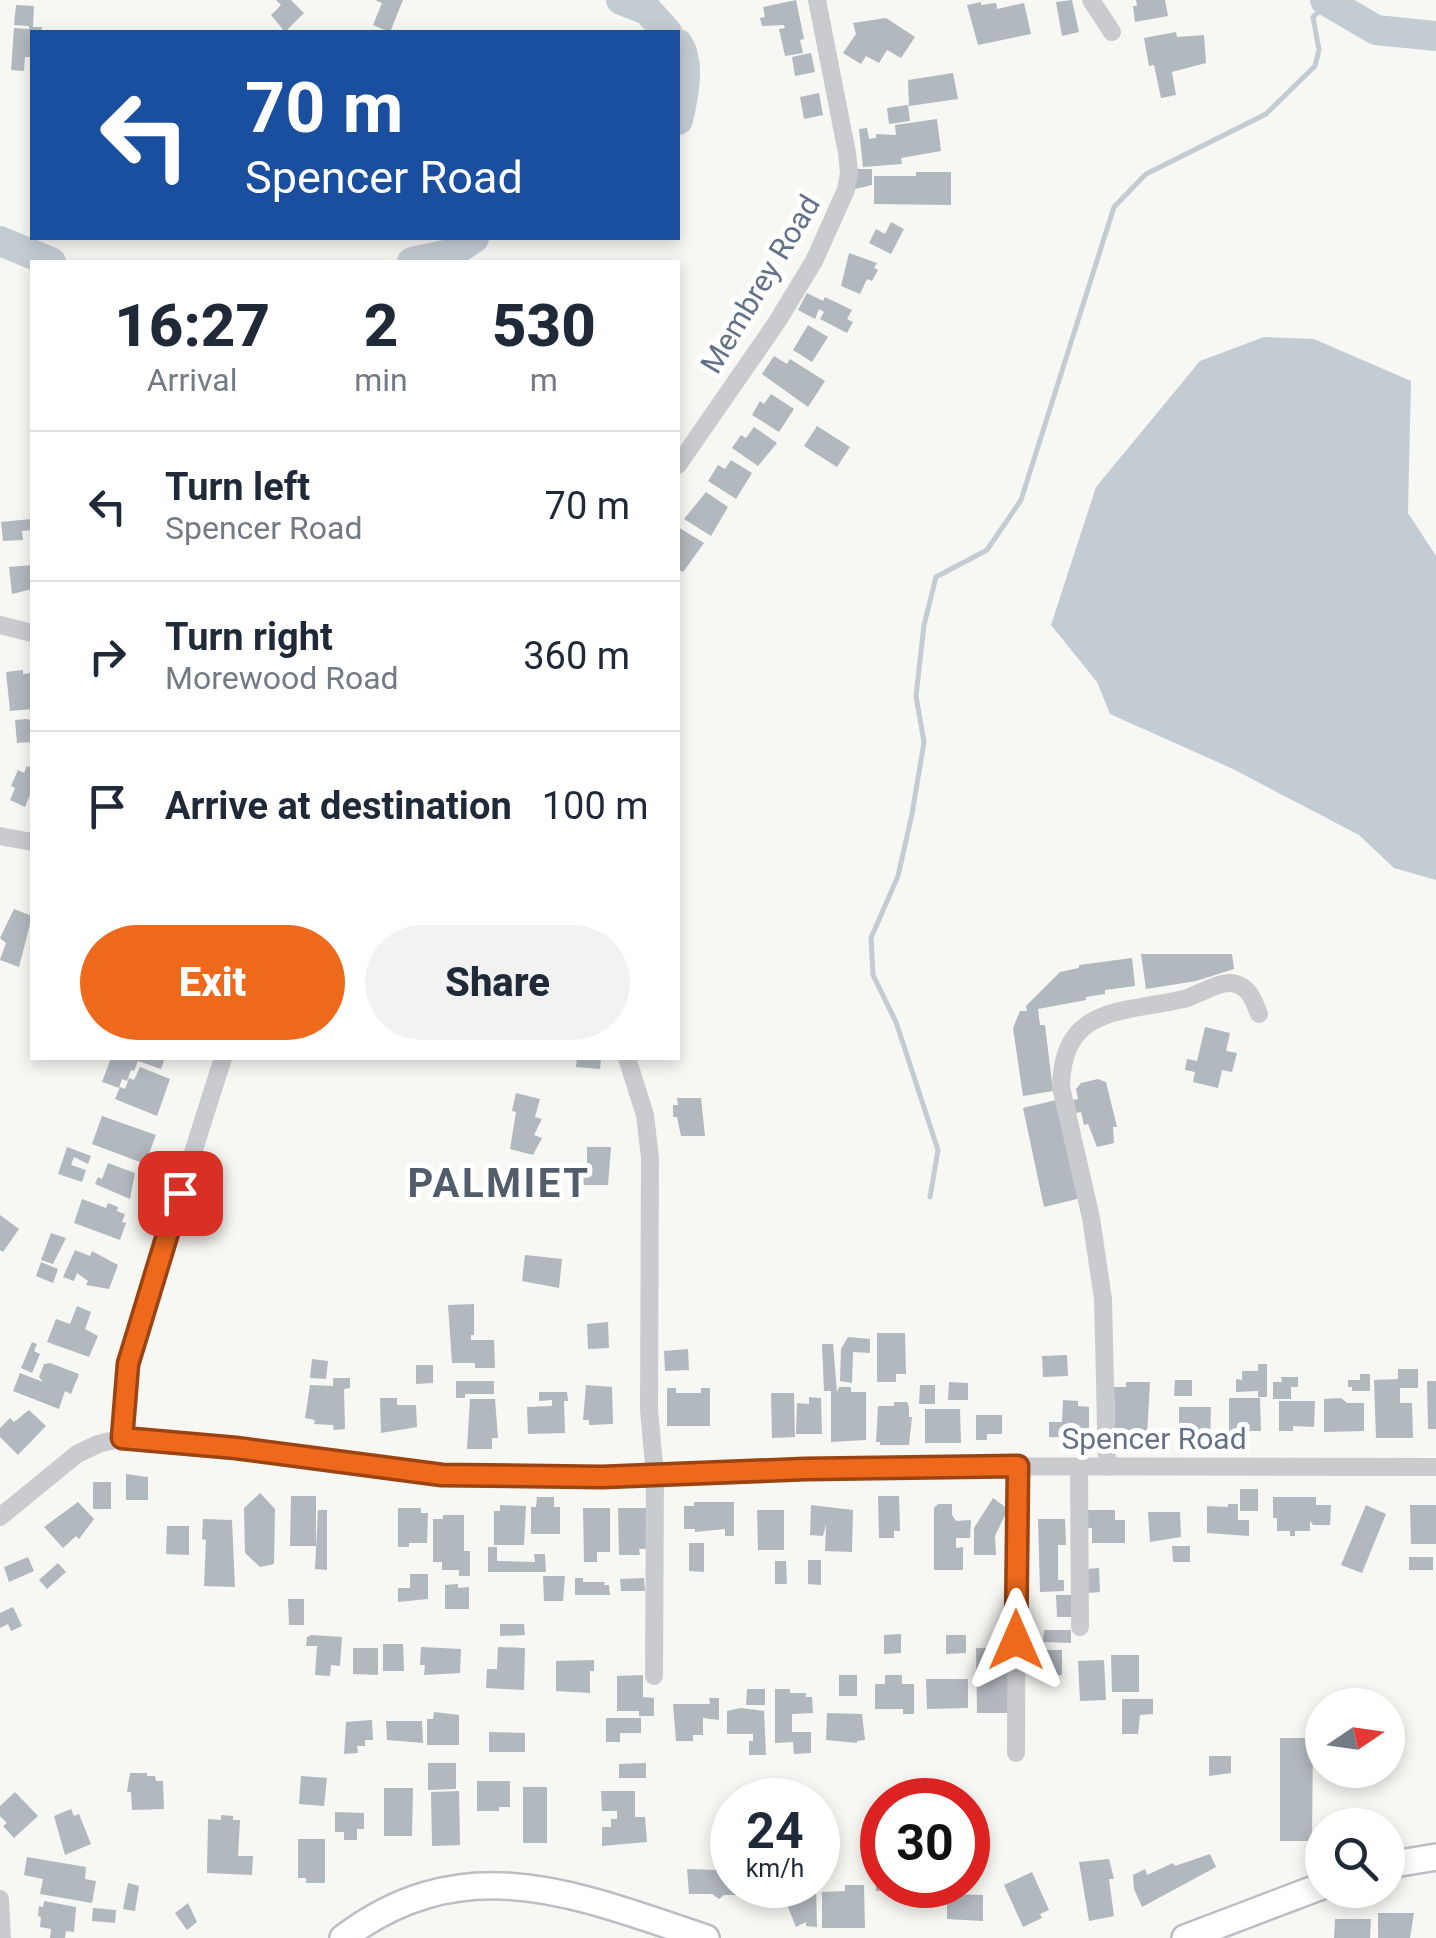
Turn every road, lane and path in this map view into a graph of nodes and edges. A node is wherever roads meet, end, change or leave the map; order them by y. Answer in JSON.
{"nodes":[{"id":1,"x":817,"y":0,"type":"edge"},
{"id":2,"x":1091,"y":0,"type":"edge"},
{"id":3,"x":1112,"y":32,"type":"dead end"},
{"id":4,"x":680,"y":462,"type":"edge"},
{"id":5,"x":0,"y":625,"type":"edge"},
{"id":6,"x":30,"y":632,"type":"edge"},
{"id":7,"x":0,"y":836,"type":"edge"},
{"id":8,"x":30,"y":842,"type":"edge"},
{"id":9,"x":1259,"y":1014,"type":"dead end"},
{"id":10,"x":222,"y":1060,"type":"edge"},
{"id":11,"x":628,"y":1060,"type":"edge"},
{"id":12,"x":122,"y":1438,"type":"junction"},
{"id":13,"x":1018,"y":1466,"type":"junction"},
{"id":14,"x":1107,"y":1466,"type":"junction"},
{"id":15,"x":1079,"y":1467,"type":"junction"},
{"id":16,"x":1436,"y":1467,"type":"edge"},
{"id":17,"x":655,"y":1475,"type":"junction"},
{"id":18,"x":0,"y":1517,"type":"edge"},
{"id":19,"x":1080,"y":1627,"type":"dead end"},
{"id":20,"x":654,"y":1676,"type":"dead end"},
{"id":21,"x":1016,"y":1754,"type":"dead end"},
{"id":22,"x":1436,"y":1856,"type":"edge"},
{"id":23,"x":1405,"y":1862,"type":"edge"},
{"id":24,"x":1305,"y":1892,"type":"edge"},
{"id":25,"x":0,"y":1899,"type":"edge"},
{"id":26,"x":2,"y":1938,"type":"edge"},
{"id":27,"x":343,"y":1938,"type":"edge"},
{"id":28,"x":706,"y":1938,"type":"edge"},
{"id":29,"x":1185,"y":1938,"type":"edge"}],
"edges":[{"from":1,"to":4,"type":"street","name":"Membrey Road"},
{"from":2,"to":3,"type":"street"},
{"from":5,"to":6,"type":"street"},
{"from":7,"to":8,"type":"street"},
{"from":9,"to":14,"type":"street"},
{"from":10,"to":12,"type":"street"},
{"from":11,"to":17,"type":"street"},
{"from":12,"to":17,"type":"street","name":"Spencer Road"},
{"from":12,"to":18,"type":"street","name":"Spencer Road"},
{"from":13,"to":15,"type":"street","name":"Spencer Road"},
{"from":13,"to":17,"type":"street","name":"Spencer Road"},
{"from":13,"to":21,"type":"street"},
{"from":14,"to":15,"type":"street","name":"Spencer Road"},
{"from":14,"to":16,"type":"street","name":"Spencer Road"},
{"from":15,"to":19,"type":"street"},
{"from":17,"to":20,"type":"street"},
{"from":22,"to":23,"type":"street"},
{"from":24,"to":29,"type":"street"},
{"from":25,"to":26,"type":"street"},
{"from":27,"to":28,"type":"street"}]}
